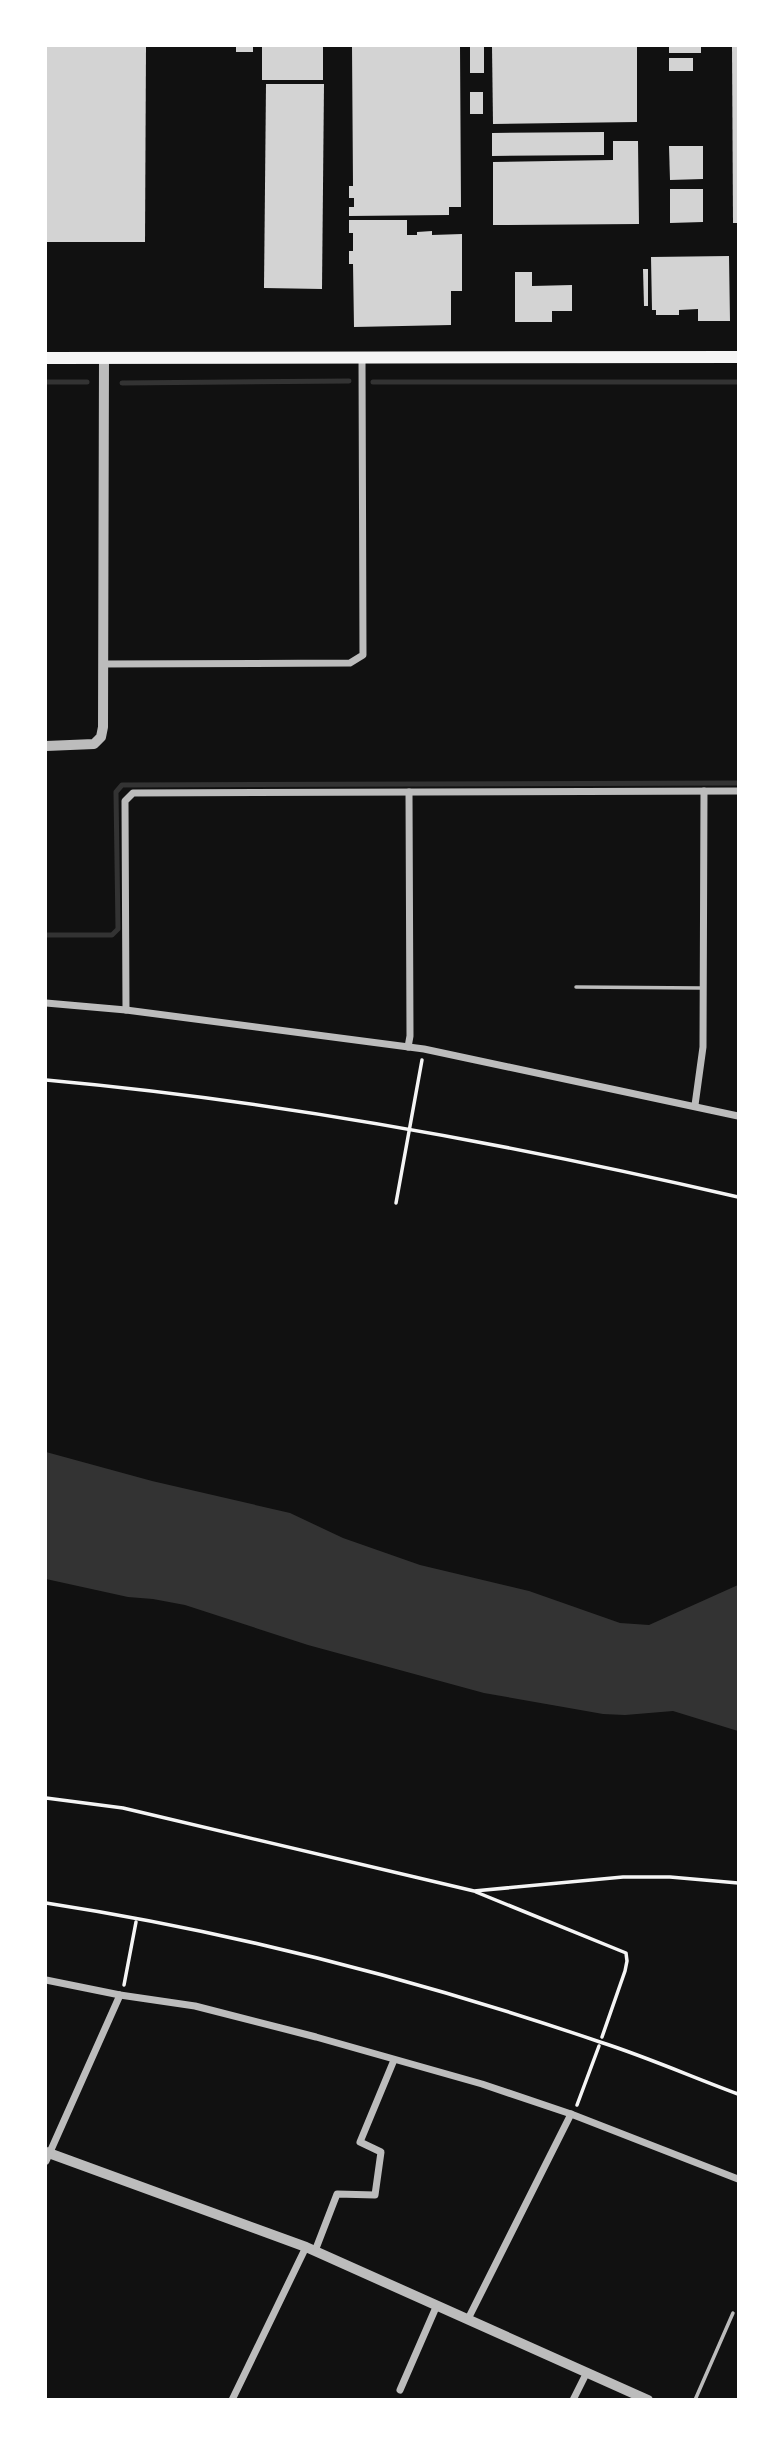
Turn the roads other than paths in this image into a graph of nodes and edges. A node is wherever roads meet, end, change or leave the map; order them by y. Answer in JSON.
{"nodes":[{"id":1,"x":738,"y":356,"type":"edge"},
{"id":2,"x":362,"y":357,"type":"junction"},
{"id":3,"x":46,"y":358,"type":"edge"},
{"id":4,"x":104,"y":358,"type":"junction"},
{"id":5,"x":103,"y":664,"type":"junction"},
{"id":6,"x":46,"y":746,"type":"edge"},
{"id":7,"x":738,"y":791,"type":"edge"},
{"id":8,"x":409,"y":792,"type":"junction"},
{"id":9,"x":704,"y":792,"type":"junction"},
{"id":10,"x":576,"y":987,"type":"dead end"},
{"id":11,"x":704,"y":988,"type":"junction"},
{"id":12,"x":46,"y":1003,"type":"edge"},
{"id":13,"x":126,"y":1010,"type":"junction"},
{"id":14,"x":408,"y":1047,"type":"junction"},
{"id":15,"x":695,"y":1105,"type":"junction"},
{"id":16,"x":738,"y":1116,"type":"edge"},
{"id":17,"x":46,"y":1980,"type":"edge"},
{"id":18,"x":122,"y":1992,"type":"junction"},
{"id":19,"x":394,"y":2060,"type":"junction"},
{"id":20,"x":571,"y":2114,"type":"junction"},
{"id":21,"x":47,"y":2155,"type":"edge"},
{"id":22,"x":738,"y":2179,"type":"edge"},
{"id":23,"x":310,"y":2249,"type":"junction"},
{"id":24,"x":437,"y":2305,"type":"junction"},
{"id":25,"x":733,"y":2313,"type":"dead end"},
{"id":26,"x":468,"y":2319,"type":"junction"},
{"id":27,"x":587,"y":2372,"type":"junction"},
{"id":28,"x":400,"y":2390,"type":"dead end"},
{"id":29,"x":232,"y":2399,"type":"edge"},
{"id":30,"x":573,"y":2399,"type":"edge"},
{"id":31,"x":649,"y":2399,"type":"edge"},
{"id":32,"x":695,"y":2399,"type":"edge"}],
"edges":[{"from":1,"to":2,"type":"main road"},
{"from":2,"to":4,"type":"main road"},
{"from":2,"to":5,"type":"street"},
{"from":3,"to":4,"type":"main road"},
{"from":4,"to":5,"type":"street"},
{"from":5,"to":6,"type":"street"},
{"from":7,"to":9,"type":"street"},
{"from":8,"to":9,"type":"street"},
{"from":8,"to":13,"type":"street"},
{"from":8,"to":14,"type":"street"},
{"from":9,"to":11,"type":"street"},
{"from":10,"to":11,"type":"lane"},
{"from":11,"to":15,"type":"street"},
{"from":12,"to":13,"type":"street"},
{"from":13,"to":14,"type":"street"},
{"from":14,"to":15,"type":"street"},
{"from":15,"to":16,"type":"street"},
{"from":17,"to":18,"type":"street"},
{"from":18,"to":19,"type":"street"},
{"from":18,"to":21,"type":"street"},
{"from":19,"to":20,"type":"street"},
{"from":19,"to":23,"type":"street"},
{"from":20,"to":22,"type":"street"},
{"from":20,"to":26,"type":"street"},
{"from":21,"to":23,"type":"street"},
{"from":23,"to":24,"type":"street"},
{"from":23,"to":29,"type":"street"},
{"from":24,"to":26,"type":"street"},
{"from":24,"to":28,"type":"street"},
{"from":25,"to":32,"type":"lane"},
{"from":26,"to":27,"type":"street"},
{"from":27,"to":30,"type":"street"},
{"from":27,"to":31,"type":"street"}]}
